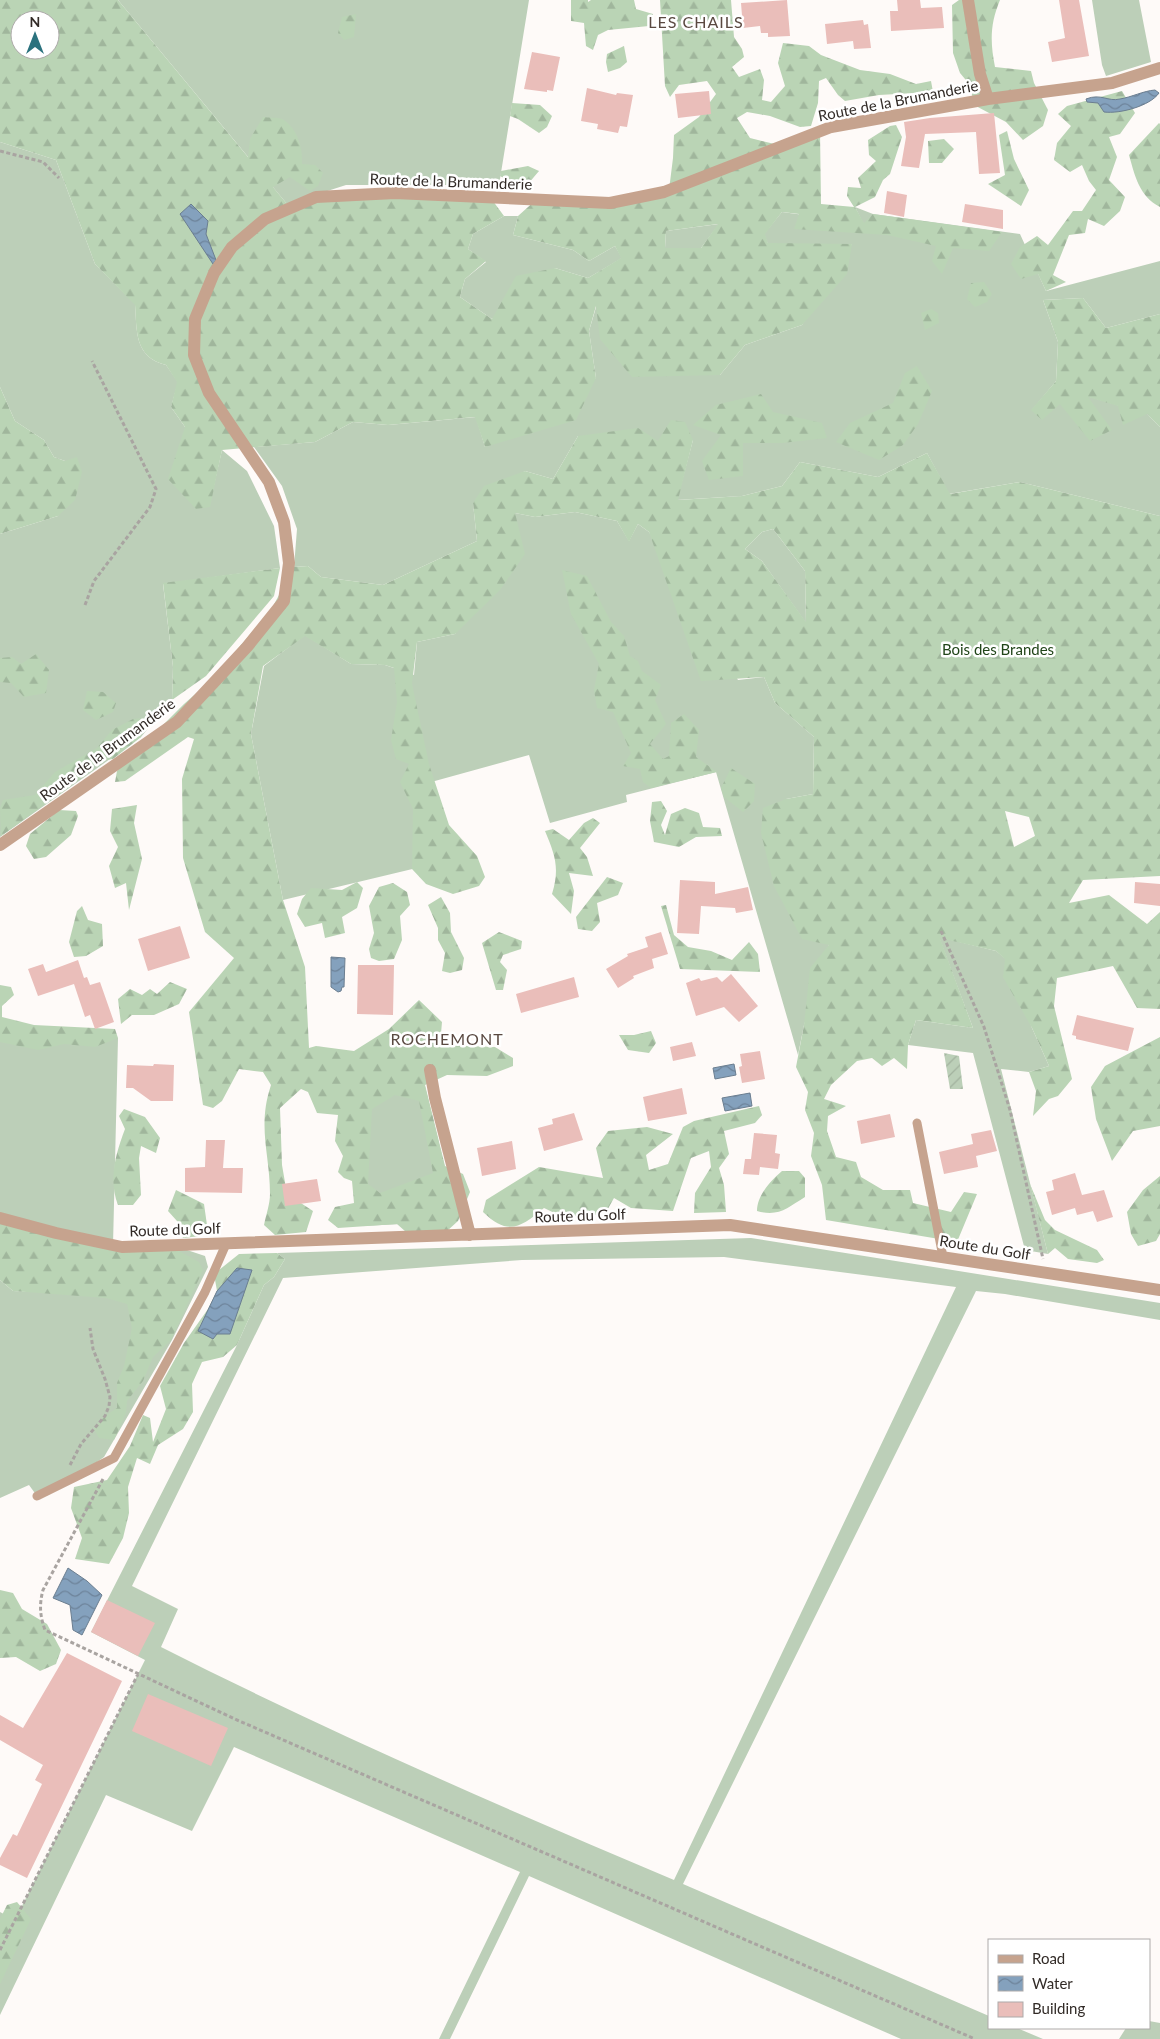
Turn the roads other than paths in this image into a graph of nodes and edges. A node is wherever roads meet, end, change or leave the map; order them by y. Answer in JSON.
{"nodes":[{"id":1,"x":968,"y":0,"type":"edge"},
{"id":2,"x":1160,"y":68,"type":"edge"},
{"id":3,"x":988,"y":99,"type":"junction"},
{"id":4,"x":0,"y":845,"type":"edge"},
{"id":5,"x":430,"y":1070,"type":"dead end"},
{"id":6,"x":918,"y":1123,"type":"dead end"},
{"id":7,"x":0,"y":1218,"type":"edge"},
{"id":8,"x":470,"y":1235,"type":"junction"},
{"id":9,"x":226,"y":1244,"type":"junction"},
{"id":10,"x":943,"y":1257,"type":"junction"},
{"id":11,"x":1160,"y":1290,"type":"edge"},
{"id":12,"x":38,"y":1496,"type":"dead end"}],
"edges":[{"from":1,"to":3,"type":"street"},
{"from":2,"to":3,"type":"street","name":"Route de la Brumanderie"},
{"from":3,"to":4,"type":"street","name":"Route de la Brumanderie"},
{"from":5,"to":8,"type":"street"},
{"from":6,"to":10,"type":"lane"},
{"from":7,"to":9,"type":"street","name":"Route du Golf"},
{"from":8,"to":9,"type":"street","name":"Route du Golf"},
{"from":8,"to":10,"type":"street","name":"Route du Golf"},
{"from":9,"to":12,"type":"lane"},
{"from":10,"to":11,"type":"street","name":"Route du Golf"}]}
